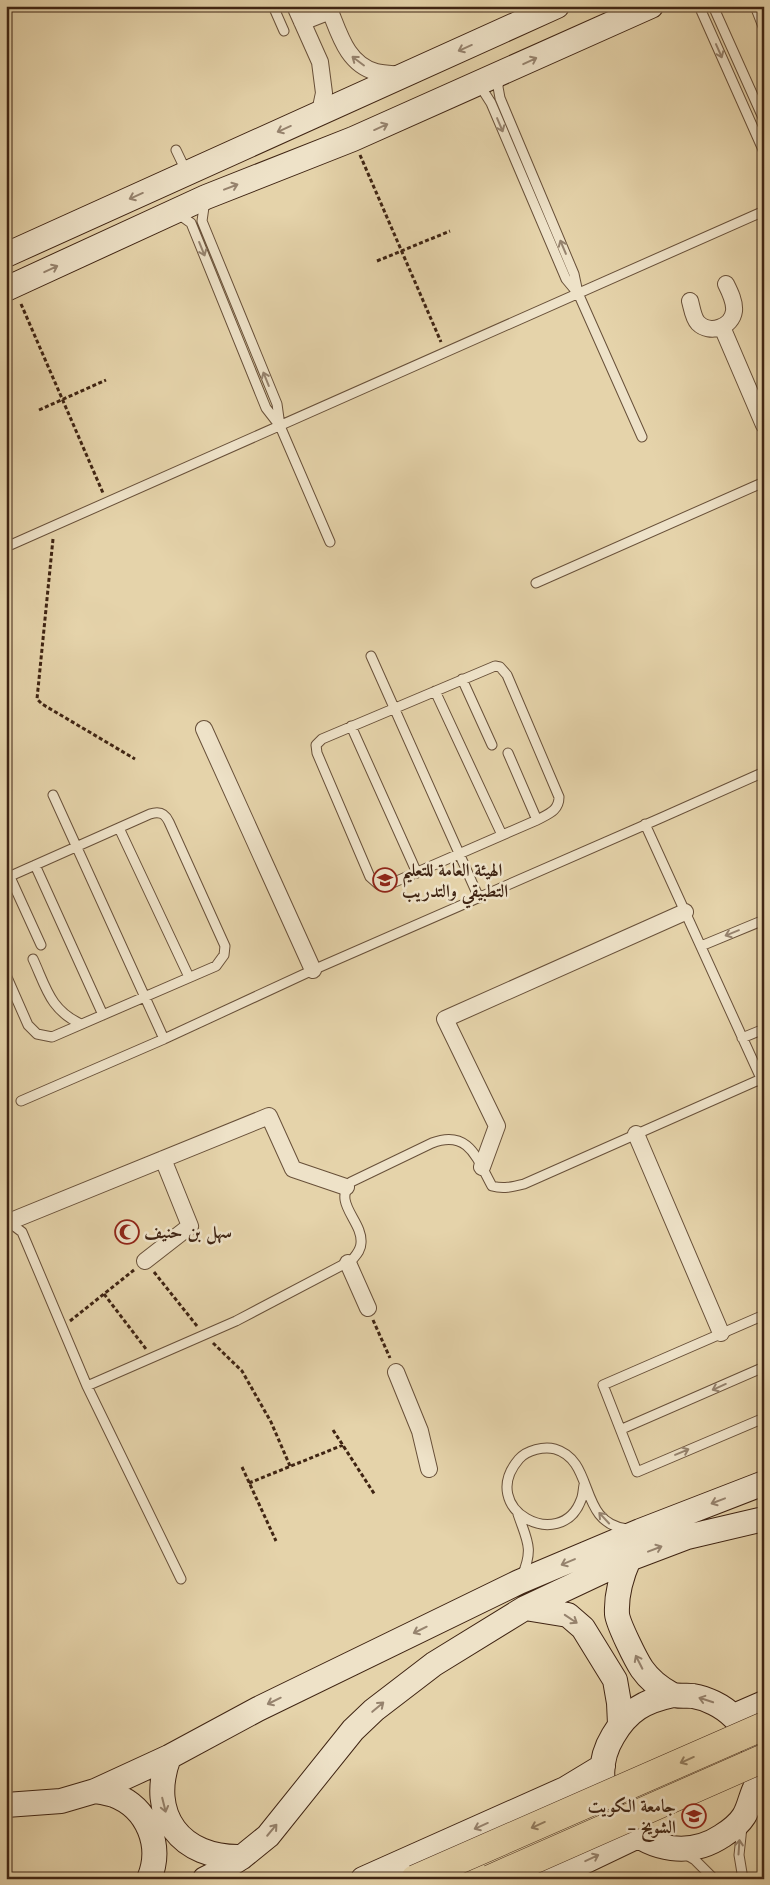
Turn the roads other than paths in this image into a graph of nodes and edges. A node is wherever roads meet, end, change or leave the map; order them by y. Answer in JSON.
{"nodes":[{"id":1,"x":273,"y":6,"type":"edge"},
{"id":2,"x":295,"y":6,"type":"edge"},
{"id":3,"x":557,"y":6,"type":"edge"},
{"id":4,"x":651,"y":6,"type":"edge"},
{"id":5,"x":699,"y":6,"type":"edge"},
{"id":6,"x":713,"y":6,"type":"edge"},
{"id":7,"x":755,"y":6,"type":"edge"},
{"id":8,"x":329,"y":9,"type":"edge"},
{"id":9,"x":302,"y":22,"type":"junction"},
{"id":10,"x":764,"y":29,"type":"edge"},
{"id":11,"x":284,"y":31,"type":"dead end"},
{"id":12,"x":403,"y":75,"type":"junction"},
{"id":13,"x":499,"y":75,"type":"junction"},
{"id":14,"x":474,"y":86,"type":"junction"},
{"id":15,"x":320,"y":112,"type":"junction"},
{"id":16,"x":764,"y":120,"type":"edge"},
{"id":17,"x":176,"y":150,"type":"dead end"},
{"id":18,"x":764,"y":152,"type":"edge"},
{"id":19,"x":187,"y":173,"type":"junction"},
{"id":20,"x":206,"y":197,"type":"junction"},
{"id":21,"x":764,"y":211,"type":"edge"},
{"id":22,"x":174,"y":212,"type":"junction"},
{"id":23,"x":6,"y":255,"type":"edge"},
{"id":24,"x":726,"y":284,"type":"dead end"},
{"id":25,"x":10,"y":287,"type":"edge"},
{"id":26,"x":578,"y":293,"type":"junction"},
{"id":27,"x":690,"y":301,"type":"dead end"},
{"id":28,"x":722,"y":327,"type":"junction"},
{"id":29,"x":764,"y":425,"type":"edge"},
{"id":30,"x":280,"y":426,"type":"junction"},
{"id":31,"x":642,"y":438,"type":"dead end"},
{"id":32,"x":764,"y":482,"type":"edge"},
{"id":33,"x":330,"y":542,"type":"dead end"},
{"id":34,"x":6,"y":547,"type":"edge"},
{"id":35,"x":536,"y":584,"type":"dead end"},
{"id":36,"x":371,"y":656,"type":"dead end"},
{"id":37,"x":462,"y":679,"type":"junction"},
{"id":38,"x":435,"y":691,"type":"junction"},
{"id":39,"x":395,"y":708,"type":"junction"},
{"id":40,"x":351,"y":726,"type":"junction"},
{"id":41,"x":204,"y":729,"type":"dead end"},
{"id":42,"x":492,"y":745,"type":"dead end"},
{"id":43,"x":508,"y":753,"type":"dead end"},
{"id":44,"x":764,"y":772,"type":"edge"},
{"id":45,"x":53,"y":795,"type":"dead end"},
{"id":46,"x":537,"y":820,"type":"junction"},
{"id":47,"x":645,"y":824,"type":"junction"},
{"id":48,"x":119,"y":828,"type":"junction"},
{"id":49,"x":502,"y":835,"type":"junction"},
{"id":50,"x":77,"y":847,"type":"junction"},
{"id":51,"x":459,"y":854,"type":"junction"},
{"id":52,"x":35,"y":866,"type":"junction"},
{"id":53,"x":417,"y":873,"type":"junction"},
{"id":54,"x":8,"y":877,"type":"edge"},
{"id":55,"x":479,"y":898,"type":"junction"},
{"id":56,"x":685,"y":912,"type":"junction"},
{"id":57,"x":764,"y":920,"type":"edge"},
{"id":58,"x":42,"y":945,"type":"dead end"},
{"id":59,"x":701,"y":946,"type":"junction"},
{"id":60,"x":33,"y":959,"type":"dead end"},
{"id":61,"x":313,"y":970,"type":"junction"},
{"id":62,"x":6,"y":976,"type":"edge"},
{"id":63,"x":189,"y":977,"type":"junction"},
{"id":64,"x":144,"y":996,"type":"junction"},
{"id":65,"x":103,"y":1015,"type":"junction"},
{"id":66,"x":81,"y":1024,"type":"junction"},
{"id":67,"x":764,"y":1029,"type":"edge"},
{"id":68,"x":742,"y":1038,"type":"junction"},
{"id":69,"x":164,"y":1039,"type":"junction"},
{"id":70,"x":762,"y":1082,"type":"edge"},
{"id":71,"x":21,"y":1101,"type":"dead end"},
{"id":72,"x":636,"y":1134,"type":"junction"},
{"id":73,"x":162,"y":1159,"type":"junction"},
{"id":74,"x":482,"y":1166,"type":"junction"},
{"id":75,"x":346,"y":1187,"type":"junction"},
{"id":76,"x":6,"y":1224,"type":"edge"},
{"id":77,"x":145,"y":1261,"type":"road end"},
{"id":78,"x":348,"y":1263,"type":"junction"},
{"id":79,"x":368,"y":1308,"type":"road end"},
{"id":80,"x":764,"y":1315,"type":"edge"},
{"id":81,"x":721,"y":1333,"type":"junction"},
{"id":82,"x":764,"y":1367,"type":"edge"},
{"id":83,"x":396,"y":1372,"type":"road end"},
{"id":84,"x":87,"y":1386,"type":"junction"},
{"id":85,"x":764,"y":1418,"type":"edge"},
{"id":86,"x":622,"y":1429,"type":"junction"},
{"id":87,"x":428,"y":1469,"type":"dead end"},
{"id":88,"x":764,"y":1483,"type":"edge"},
{"id":89,"x":584,"y":1485,"type":"junction"},
{"id":90,"x":518,"y":1514,"type":"junction"},
{"id":91,"x":764,"y":1519,"type":"edge"},
{"id":92,"x":640,"y":1531,"type":"junction"},
{"id":93,"x":629,"y":1559,"type":"junction"},
{"id":94,"x":181,"y":1579,"type":"dead end"},
{"id":95,"x":519,"y":1582,"type":"junction"},
{"id":96,"x":525,"y":1608,"type":"junction"},
{"id":97,"x":673,"y":1695,"type":"junction"},
{"id":98,"x":764,"y":1703,"type":"edge"},
{"id":99,"x":734,"y":1716,"type":"junction"},
{"id":100,"x":620,"y":1724,"type":"junction"},
{"id":101,"x":764,"y":1726,"type":"edge"},
{"id":102,"x":169,"y":1758,"type":"junction"},
{"id":103,"x":603,"y":1766,"type":"junction"},
{"id":104,"x":762,"y":1771,"type":"edge"},
{"id":105,"x":95,"y":1791,"type":"junction"},
{"id":106,"x":6,"y":1805,"type":"edge"},
{"id":107,"x":744,"y":1816,"type":"junction"},
{"id":108,"x":638,"y":1836,"type":"junction"},
{"id":109,"x":676,"y":1849,"type":"junction"},
{"id":110,"x":242,"y":1857,"type":"junction"},
{"id":111,"x":150,"y":1879,"type":"edge"},
{"id":112,"x":205,"y":1879,"type":"edge"},
{"id":113,"x":363,"y":1879,"type":"edge"},
{"id":114,"x":415,"y":1879,"type":"edge"},
{"id":115,"x":490,"y":1879,"type":"edge"},
{"id":116,"x":548,"y":1879,"type":"edge"},
{"id":117,"x":714,"y":1879,"type":"edge"},
{"id":118,"x":743,"y":1879,"type":"edge"}],
"edges":[{"from":1,"to":11,"type":"lane"},
{"from":2,"to":9,"type":"street"},
{"from":3,"to":12,"type":"street","one_way":true},
{"from":13,"to":4,"type":"street","one_way":true},
{"from":5,"to":18,"type":"lane","one_way":true},
{"from":6,"to":16,"type":"lane"},
{"from":7,"to":10,"type":"lane"},
{"from":8,"to":9,"type":"street"},
{"from":12,"to":8,"type":"street","one_way":true},
{"from":9,"to":15,"type":"street"},
{"from":12,"to":15,"type":"street"},
{"from":13,"to":14,"type":"street"},
{"from":26,"to":13,"type":"lane","one_way":true},
{"from":20,"to":14,"type":"street","one_way":true},
{"from":14,"to":26,"type":"lane","one_way":true},
{"from":15,"to":19,"type":"street","one_way":true},
{"from":17,"to":19,"type":"lane"},
{"from":19,"to":23,"type":"street","one_way":true},
{"from":20,"to":22,"type":"street"},
{"from":30,"to":20,"type":"lane","one_way":true},
{"from":21,"to":26,"type":"lane"},
{"from":25,"to":22,"type":"street","one_way":true},
{"from":22,"to":30,"type":"lane","one_way":true},
{"from":24,"to":28,"type":"street"},
{"from":26,"to":30,"type":"lane"},
{"from":26,"to":31,"type":"lane"},
{"from":27,"to":28,"type":"street"},
{"from":28,"to":29,"type":"street"},
{"from":30,"to":33,"type":"lane"},
{"from":30,"to":34,"type":"lane"},
{"from":32,"to":35,"type":"lane"},
{"from":36,"to":39,"type":"lane"},
{"from":37,"to":38,"type":"lane"},
{"from":37,"to":42,"type":"lane"},
{"from":37,"to":46,"type":"lane"},
{"from":38,"to":39,"type":"lane"},
{"from":38,"to":49,"type":"lane"},
{"from":39,"to":40,"type":"lane"},
{"from":39,"to":51,"type":"lane"},
{"from":40,"to":53,"type":"lane"},
{"from":40,"to":53,"type":"lane"},
{"from":41,"to":61,"type":"street"},
{"from":43,"to":46,"type":"lane"},
{"from":44,"to":47,"type":"lane"},
{"from":45,"to":50,"type":"lane"},
{"from":46,"to":49,"type":"lane"},
{"from":47,"to":55,"type":"lane"},
{"from":47,"to":56,"type":"lane"},
{"from":48,"to":50,"type":"lane"},
{"from":48,"to":63,"type":"lane"},
{"from":48,"to":63,"type":"lane"},
{"from":49,"to":51,"type":"lane"},
{"from":50,"to":52,"type":"lane"},
{"from":50,"to":64,"type":"lane"},
{"from":51,"to":53,"type":"lane"},
{"from":51,"to":55,"type":"lane"},
{"from":52,"to":54,"type":"lane"},
{"from":52,"to":65,"type":"lane"},
{"from":54,"to":58,"type":"lane"},
{"from":55,"to":61,"type":"lane"},
{"from":56,"to":59,"type":"lane"},
{"from":56,"to":74,"type":"street"},
{"from":57,"to":59,"type":"lane","one_way":true},
{"from":59,"to":68,"type":"lane"},
{"from":60,"to":66,"type":"lane"},
{"from":61,"to":69,"type":"lane"},
{"from":62,"to":66,"type":"lane"},
{"from":63,"to":64,"type":"lane"},
{"from":64,"to":65,"type":"lane"},
{"from":64,"to":69,"type":"lane"},
{"from":65,"to":66,"type":"lane"},
{"from":67,"to":68,"type":"lane"},
{"from":68,"to":70,"type":"lane"},
{"from":69,"to":71,"type":"lane"},
{"from":70,"to":72,"type":"lane"},
{"from":72,"to":74,"type":"lane"},
{"from":72,"to":81,"type":"street"},
{"from":73,"to":75,"type":"street"},
{"from":73,"to":76,"type":"street"},
{"from":73,"to":77,"type":"street"},
{"from":74,"to":75,"type":"lane"},
{"from":75,"to":78,"type":"lane"},
{"from":76,"to":84,"type":"lane"},
{"from":78,"to":79,"type":"street"},
{"from":78,"to":84,"type":"lane"},
{"from":80,"to":81,"type":"lane"},
{"from":81,"to":86,"type":"lane"},
{"from":82,"to":86,"type":"lane","one_way":true},
{"from":83,"to":87,"type":"street"},
{"from":84,"to":94,"type":"lane"},
{"from":86,"to":85,"type":"lane","one_way":true},
{"from":88,"to":92,"type":"street","one_way":true},
{"from":89,"to":90,"type":"lane"},
{"from":89,"to":90,"type":"lane"},
{"from":92,"to":89,"type":"lane","one_way":true},
{"from":90,"to":95,"type":"lane"},
{"from":93,"to":91,"type":"street","one_way":true},
{"from":92,"to":95,"type":"street","one_way":true},
{"from":93,"to":96,"type":"street"},
{"from":97,"to":93,"type":"street","one_way":true},
{"from":95,"to":102,"type":"street","one_way":true},
{"from":96,"to":100,"type":"street","one_way":true},
{"from":110,"to":96,"type":"street","one_way":true},
{"from":99,"to":97,"type":"street","one_way":true},
{"from":97,"to":100,"type":"street"},
{"from":98,"to":99,"type":"street"},
{"from":99,"to":104,"type":"street"},
{"from":100,"to":103,"type":"street"},
{"from":101,"to":114,"type":"highway","one_way":true,"bridge":true},
{"from":102,"to":105,"type":"street"},
{"from":102,"to":110,"type":"street","one_way":true},
{"from":103,"to":108,"type":"street"},
{"from":103,"to":113,"type":"street","one_way":true},
{"from":104,"to":107,"type":"street"},
{"from":104,"to":115,"type":"highway","bridge":true},
{"from":105,"to":106,"type":"street"},
{"from":105,"to":111,"type":"street"},
{"from":107,"to":109,"type":"street"},
{"from":118,"to":107,"type":"lane","one_way":true},
{"from":108,"to":109,"type":"street"},
{"from":116,"to":108,"type":"street","one_way":true},
{"from":109,"to":117,"type":"lane"},
{"from":110,"to":112,"type":"street"}]}
